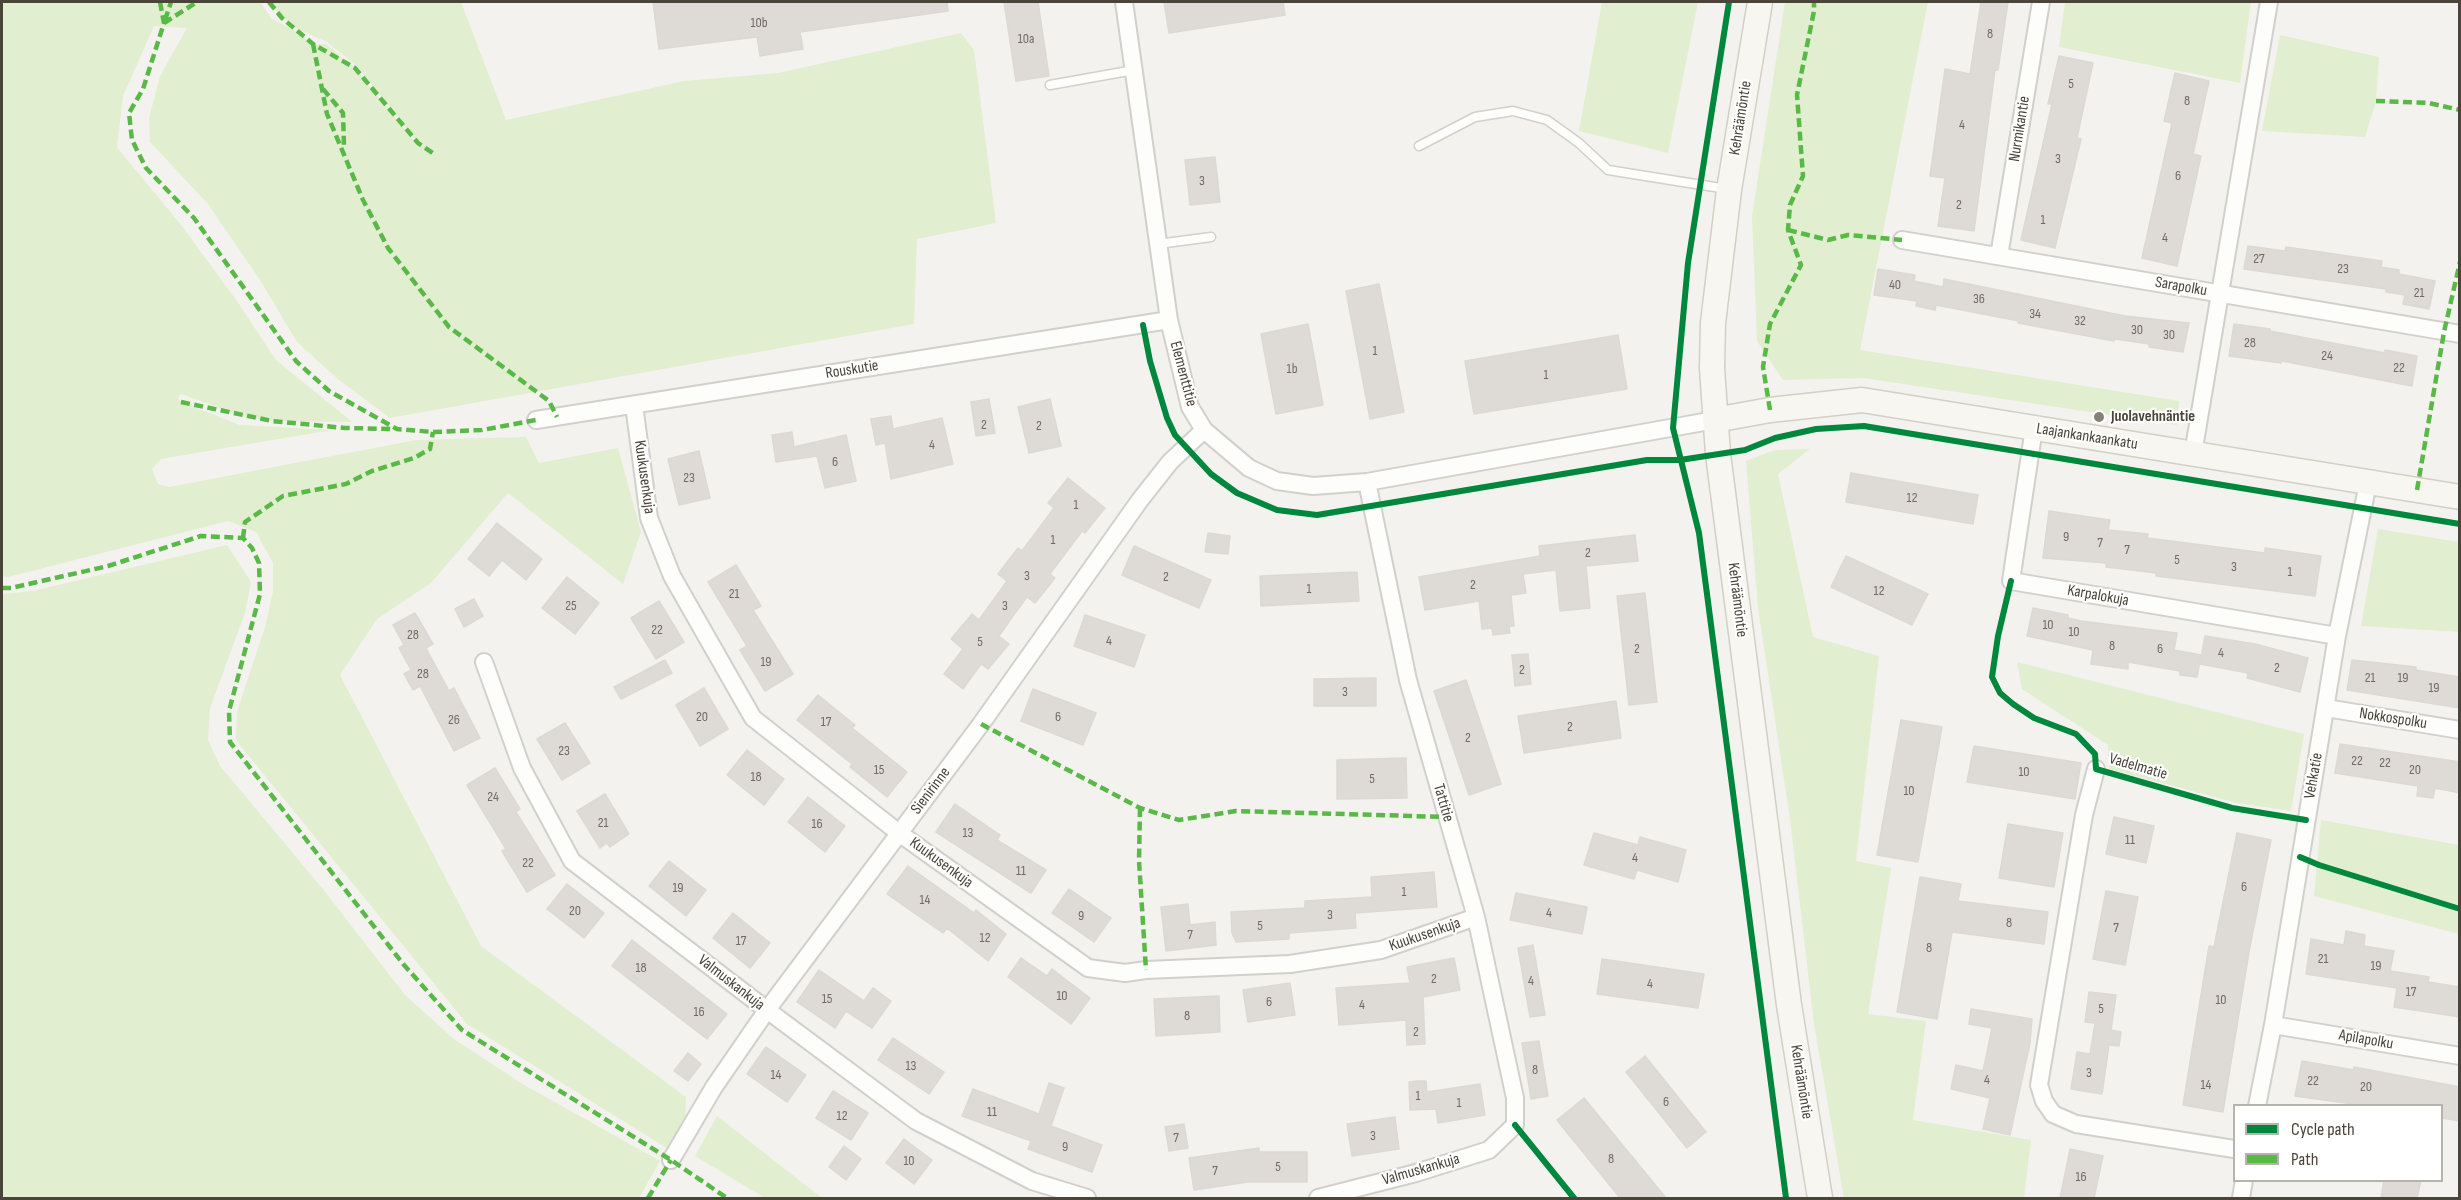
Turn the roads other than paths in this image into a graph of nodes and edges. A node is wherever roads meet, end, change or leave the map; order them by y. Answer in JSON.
{"nodes":[{"id":1,"x":1124,"y":2,"type":"edge"},
{"id":2,"x":1760,"y":2,"type":"edge"},
{"id":3,"x":2041,"y":2,"type":"edge"},
{"id":4,"x":2269,"y":2,"type":"edge"},
{"id":5,"x":1134,"y":70,"type":"junction"},
{"id":6,"x":1050,"y":85,"type":"dead end"},
{"id":7,"x":1419,"y":146,"type":"dead end"},
{"id":8,"x":1729,"y":190,"type":"junction"},
{"id":9,"x":1211,"y":237,"type":"dead end"},
{"id":10,"x":1902,"y":240,"type":"dead end"},
{"id":11,"x":1158,"y":244,"type":"junction"},
{"id":12,"x":1999,"y":256,"type":"junction"},
{"id":13,"x":2219,"y":293,"type":"junction"},
{"id":14,"x":1169,"y":320,"type":"junction"},
{"id":15,"x":2460,"y":334,"type":"edge"},
{"id":16,"x":634,"y":405,"type":"junction"},
{"id":17,"x":536,"y":420,"type":"dead end"},
{"id":18,"x":1715,"y":420,"type":"junction"},
{"id":19,"x":2034,"y":428,"type":"junction"},
{"id":20,"x":1204,"y":430,"type":"junction"},
{"id":21,"x":2193,"y":454,"type":"junction"},
{"id":22,"x":1367,"y":482,"type":"junction"},
{"id":23,"x":2368,"y":483,"type":"junction"},
{"id":24,"x":2460,"y":497,"type":"edge"},
{"id":25,"x":2337,"y":636,"type":"junction"},
{"id":26,"x":484,"y":662,"type":"dead end"},
{"id":27,"x":2326,"y":708,"type":"junction"},
{"id":28,"x":2460,"y":730,"type":"edge"},
{"id":29,"x":2096,"y":769,"type":"dead end"},
{"id":30,"x":899,"y":833,"type":"junction"},
{"id":31,"x":1476,"y":916,"type":"junction"},
{"id":32,"x":766,"y":1011,"type":"junction"},
{"id":33,"x":2273,"y":1024,"type":"junction"},
{"id":34,"x":2460,"y":1056,"type":"edge"},
{"id":35,"x":2257,"y":1104,"type":"edge"},
{"id":36,"x":1515,"y":1125,"type":"joint"},
{"id":37,"x":2233,"y":1149,"type":"edge"},
{"id":38,"x":670,"y":1160,"type":"dead end"},
{"id":39,"x":2244,"y":1182,"type":"edge"},
{"id":40,"x":1087,"y":1198,"type":"edge"},
{"id":41,"x":1318,"y":1198,"type":"edge"},
{"id":42,"x":1820,"y":1198,"type":"edge"},
{"id":43,"x":2241,"y":1198,"type":"edge"}],
"edges":[{"from":1,"to":5,"type":"street","name":"Elementtitie"},
{"from":2,"to":8,"type":"street","name":"Kehräämöntie"},
{"from":3,"to":12,"type":"street","name":"Nurmikantie"},
{"from":4,"to":13,"type":"street"},
{"from":5,"to":6,"type":"lane"},
{"from":5,"to":11,"type":"street","name":"Elementtitie"},
{"from":7,"to":8,"type":"lane"},
{"from":8,"to":18,"type":"street","name":"Kehräämöntie"},
{"from":9,"to":11,"type":"lane"},
{"from":10,"to":12,"type":"street","name":"Sarapolku"},
{"from":11,"to":14,"type":"street","name":"Elementtitie"},
{"from":12,"to":13,"type":"street","name":"Sarapolku"},
{"from":13,"to":15,"type":"street","name":"Sarapolku"},
{"from":13,"to":21,"type":"street"},
{"from":14,"to":16,"type":"street","name":"Rouskutie"},
{"from":14,"to":20,"type":"street","name":"Elementtitie"},
{"from":16,"to":17,"type":"street","name":"Rouskutie"},
{"from":16,"to":30,"type":"street","name":"Kuukusenkuja"},
{"from":18,"to":19,"type":"street","name":"Laajankankaankatu"},
{"from":18,"to":22,"type":"street","name":"Elementtitie"},
{"from":18,"to":42,"type":"street","name":"Kehräämöntie"},
{"from":19,"to":21,"type":"street","name":"Laajankankaankatu"},
{"from":19,"to":25,"type":"street","name":"Karpalokuja"},
{"from":20,"to":22,"type":"street","name":"Elementtitie"},
{"from":20,"to":30,"type":"street","name":"Sienirinne"},
{"from":21,"to":23,"type":"street","name":"Laajankankaankatu"},
{"from":22,"to":31,"type":"street","name":"Tattitie"},
{"from":23,"to":24,"type":"street","name":"Laajankankaankatu"},
{"from":23,"to":25,"type":"street","name":"Vehkatie"},
{"from":25,"to":27,"type":"street","name":"Vehkatie"},
{"from":26,"to":32,"type":"street","name":"Valmuskankuja"},
{"from":27,"to":28,"type":"street","name":"Nokkospolku"},
{"from":27,"to":33,"type":"street","name":"Vehkatie"},
{"from":29,"to":37,"type":"street","name":"Vadelmatie"},
{"from":30,"to":31,"type":"street","name":"Kuukusenkuja"},
{"from":30,"to":32,"type":"street","name":"Sienirinne"},
{"from":31,"to":36,"type":"street","name":"Tattitie"},
{"from":32,"to":38,"type":"street","name":"Sienirinne"},
{"from":32,"to":40,"type":"street","name":"Valmuskankuja"},
{"from":33,"to":34,"type":"street","name":"Apilapolku"},
{"from":33,"to":35,"type":"street","name":"Vehkatie"},
{"from":36,"to":41,"type":"street","name":"Valmuskankuja"},
{"from":39,"to":43,"type":"street"}]}
